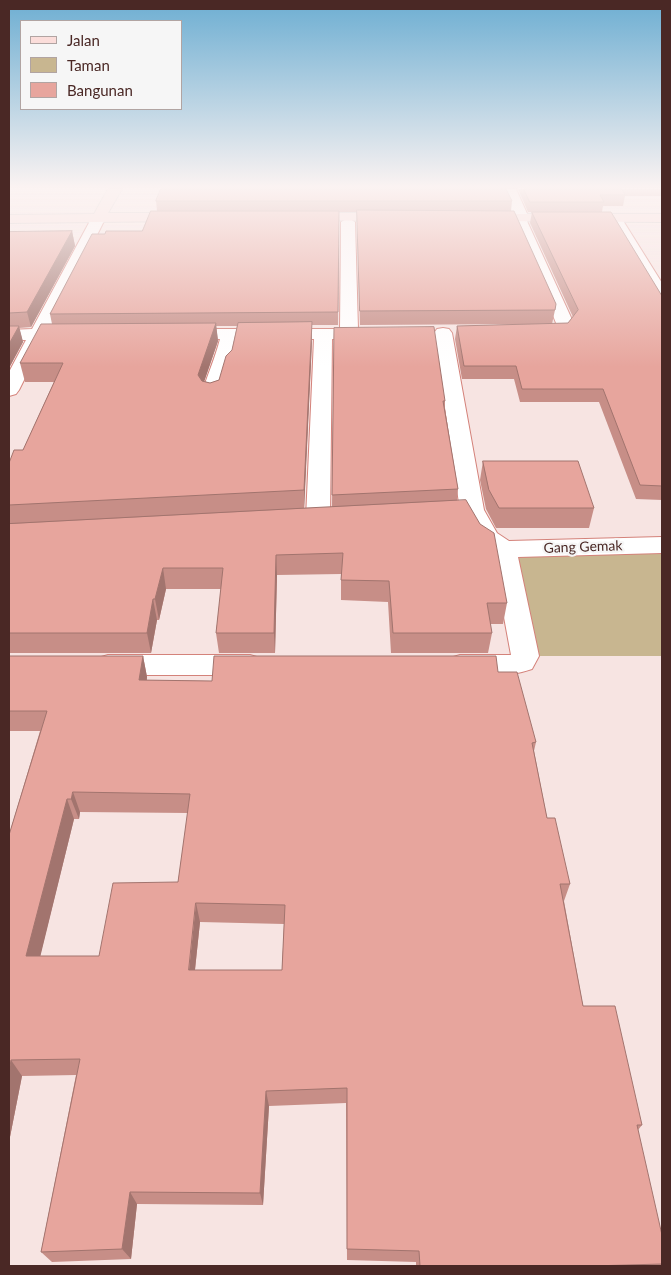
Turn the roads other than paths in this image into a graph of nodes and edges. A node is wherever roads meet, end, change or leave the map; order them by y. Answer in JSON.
{"nodes":[{"id":1,"x":82,"y":248,"type":"edge"},
{"id":2,"x":348,"y":248,"type":"edge"},
{"id":3,"x":533,"y":248,"type":"edge"},
{"id":4,"x":634,"y":248,"type":"edge"},
{"id":5,"x":662,"y":296,"type":"edge"},
{"id":6,"x":519,"y":332,"type":"edge"},
{"id":7,"x":323,"y":333,"type":"junction"},
{"id":8,"x":443,"y":333,"type":"dead end"},
{"id":9,"x":91,"y":334,"type":"edge"},
{"id":10,"x":160,"y":334,"type":"edge"},
{"id":11,"x":230,"y":334,"type":"junction"},
{"id":12,"x":349,"y":334,"type":"junction"},
{"id":13,"x":387,"y":334,"type":"edge"},
{"id":14,"x":9,"y":335,"type":"edge"},
{"id":15,"x":37,"y":335,"type":"junction"},
{"id":16,"x":9,"y":390,"type":"edge"},
{"id":17,"x":212,"y":394,"type":"edge"},
{"id":18,"x":318,"y":518,"type":"edge"},
{"id":19,"x":662,"y":545,"type":"edge"},
{"id":20,"x":504,"y":549,"type":"junction"},
{"id":21,"x":78,"y":665,"type":"edge"},
{"id":22,"x":276,"y":665,"type":"edge"},
{"id":23,"x":434,"y":665,"type":"edge"}],
"edges":[{"from":1,"to":15,"type":"street"},
{"from":2,"to":12,"type":"street"},
{"from":3,"to":6,"type":"street"},
{"from":4,"to":5,"type":"street"},
{"from":7,"to":11,"type":"street"},
{"from":7,"to":12,"type":"street"},
{"from":7,"to":18,"type":"street"},
{"from":8,"to":20,"type":"street"},
{"from":9,"to":15,"type":"street"},
{"from":10,"to":11,"type":"street"},
{"from":11,"to":17,"type":"street"},
{"from":12,"to":13,"type":"street"},
{"from":14,"to":15,"type":"street"},
{"from":15,"to":16,"type":"street"},
{"from":19,"to":20,"type":"street","name":"Gang Gemak"},
{"from":20,"to":23,"type":"street"},
{"from":21,"to":22,"type":"street"}]}
